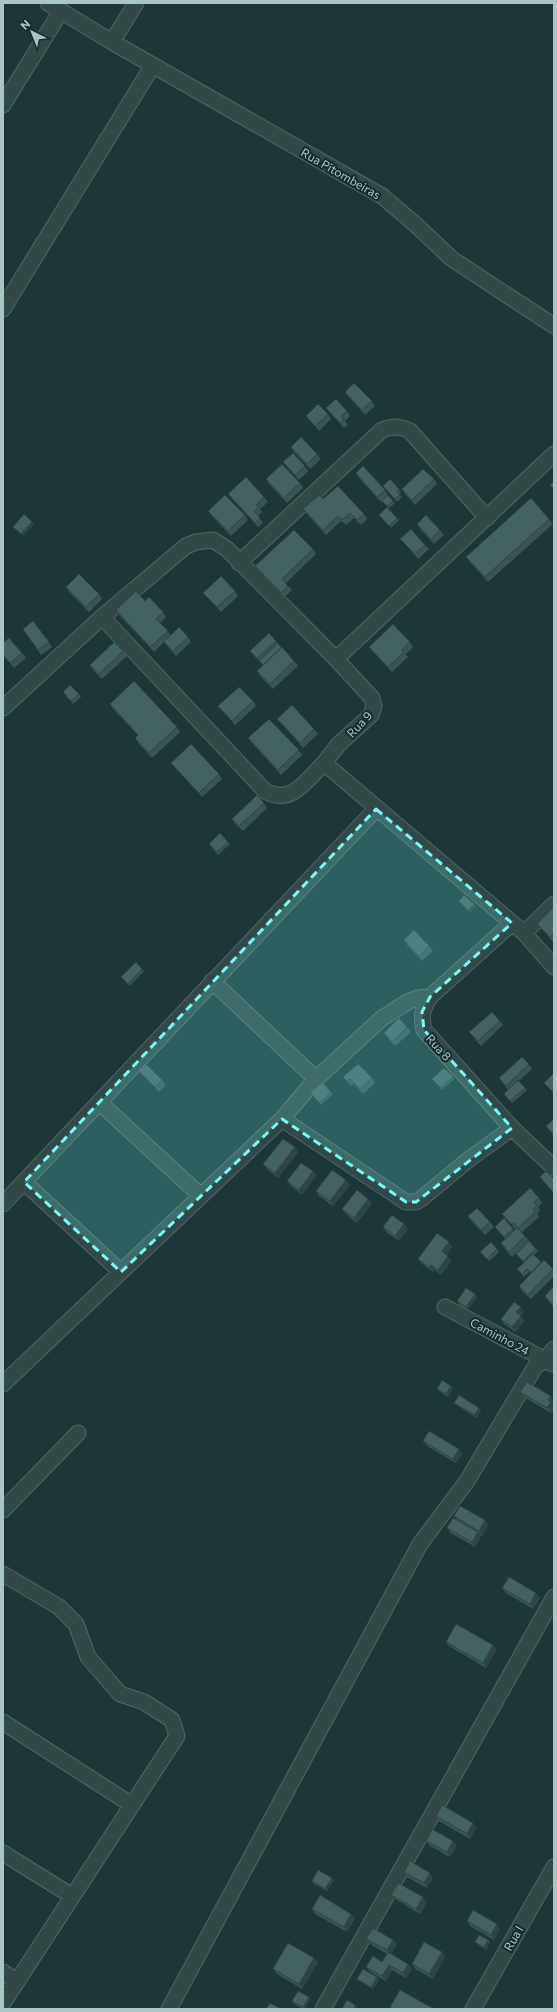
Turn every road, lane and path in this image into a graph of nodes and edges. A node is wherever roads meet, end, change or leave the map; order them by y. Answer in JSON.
{"nodes":[{"id":1,"x":136,"y":3,"type":"edge"},
{"id":2,"x":55,"y":7,"type":"edge"},
{"id":3,"x":112,"y":42,"type":"junction"},
{"id":4,"x":153,"y":65,"type":"junction"},
{"id":5,"x":3,"y":105,"type":"edge"},
{"id":6,"x":3,"y":309,"type":"edge"},
{"id":7,"x":554,"y":326,"type":"edge"},
{"id":8,"x":554,"y":454,"type":"edge"},
{"id":9,"x":487,"y":518,"type":"junction"},
{"id":10,"x":239,"y":563,"type":"junction"},
{"id":11,"x":102,"y":617,"type":"junction"},
{"id":12,"x":336,"y":659,"type":"junction"},
{"id":13,"x":3,"y":708,"type":"edge"},
{"id":14,"x":324,"y":763,"type":"junction"},
{"id":15,"x":376,"y":809,"type":"junction"},
{"id":16,"x":554,"y":904,"type":"edge"},
{"id":17,"x":512,"y":923,"type":"junction"},
{"id":18,"x":524,"y":933,"type":"junction"},
{"id":19,"x":554,"y":967,"type":"edge"},
{"id":20,"x":212,"y":981,"type":"junction"},
{"id":21,"x":430,"y":997,"type":"junction"},
{"id":22,"x":401,"y":1006,"type":"junction"},
{"id":23,"x":424,"y":1030,"type":"junction"},
{"id":24,"x":316,"y":1079,"type":"junction"},
{"id":25,"x":99,"y":1102,"type":"junction"},
{"id":26,"x":282,"y":1119,"type":"junction"},
{"id":27,"x":512,"y":1128,"type":"junction"},
{"id":28,"x":554,"y":1168,"type":"edge"},
{"id":29,"x":24,"y":1182,"type":"junction"},
{"id":30,"x":201,"y":1196,"type":"junction"},
{"id":31,"x":3,"y":1204,"type":"edge"},
{"id":32,"x":121,"y":1272,"type":"junction"},
{"id":33,"x":445,"y":1308,"type":"dead end"},
{"id":34,"x":551,"y":1358,"type":"edge"},
{"id":35,"x":3,"y":1384,"type":"edge"},
{"id":36,"x":78,"y":1433,"type":"dead end"},
{"id":37,"x":3,"y":1510,"type":"edge"},
{"id":38,"x":3,"y":1574,"type":"edge"},
{"id":39,"x":554,"y":1597,"type":"edge"},
{"id":40,"x":3,"y":1722,"type":"edge"},
{"id":41,"x":132,"y":1805,"type":"junction"},
{"id":42,"x":3,"y":1853,"type":"edge"},
{"id":43,"x":554,"y":1867,"type":"edge"},
{"id":44,"x":72,"y":1896,"type":"junction"},
{"id":45,"x":3,"y":1972,"type":"edge"},
{"id":46,"x":17,"y":1982,"type":"junction"},
{"id":47,"x":3,"y":2002,"type":"edge"},
{"id":48,"x":169,"y":2009,"type":"edge"},
{"id":49,"x":323,"y":2009,"type":"edge"},
{"id":50,"x":473,"y":2009,"type":"edge"}],
"edges":[{"from":1,"to":3,"type":"street"},
{"from":2,"to":3,"type":"street","name":"Rua Pitombeiras"},
{"from":2,"to":5,"type":"street"},
{"from":3,"to":4,"type":"street","name":"Rua Pitombeiras"},
{"from":4,"to":6,"type":"street"},
{"from":4,"to":7,"type":"street","name":"Rua Pitombeiras"},
{"from":8,"to":9,"type":"street"},
{"from":9,"to":10,"type":"street"},
{"from":9,"to":12,"type":"street"},
{"from":10,"to":11,"type":"street","name":"Rua 9"},
{"from":10,"to":12,"type":"street","name":"Rua 9"},
{"from":11,"to":13,"type":"street"},
{"from":11,"to":14,"type":"street","name":"Rua 9"},
{"from":12,"to":14,"type":"street","name":"Rua 9"},
{"from":14,"to":15,"type":"street"},
{"from":15,"to":17,"type":"street"},
{"from":15,"to":20,"type":"street"},
{"from":16,"to":18,"type":"street"},
{"from":17,"to":18,"type":"street"},
{"from":17,"to":21,"type":"street","name":"Rua 8"},
{"from":18,"to":19,"type":"street"},
{"from":20,"to":24,"type":"street"},
{"from":20,"to":25,"type":"street"},
{"from":21,"to":22,"type":"street"},
{"from":21,"to":23,"type":"street","name":"Rua 8"},
{"from":22,"to":23,"type":"street"},
{"from":22,"to":24,"type":"street"},
{"from":23,"to":27,"type":"street","name":"Rua 8"},
{"from":24,"to":26,"type":"street"},
{"from":25,"to":29,"type":"street"},
{"from":25,"to":30,"type":"street"},
{"from":26,"to":27,"type":"street"},
{"from":26,"to":30,"type":"street"},
{"from":27,"to":28,"type":"street","name":"Rua 8"},
{"from":29,"to":31,"type":"street"},
{"from":29,"to":32,"type":"street"},
{"from":30,"to":32,"type":"street"},
{"from":32,"to":35,"type":"street"},
{"from":33,"to":34,"type":"street","name":"Caminho 24"},
{"from":34,"to":48,"type":"street"},
{"from":36,"to":37,"type":"street"},
{"from":38,"to":41,"type":"street"},
{"from":39,"to":49,"type":"street"},
{"from":40,"to":41,"type":"street"},
{"from":41,"to":44,"type":"street"},
{"from":42,"to":44,"type":"street"},
{"from":43,"to":50,"type":"street","name":"Rua I"},
{"from":44,"to":46,"type":"street"},
{"from":45,"to":46,"type":"street"},
{"from":46,"to":47,"type":"street"}]}
